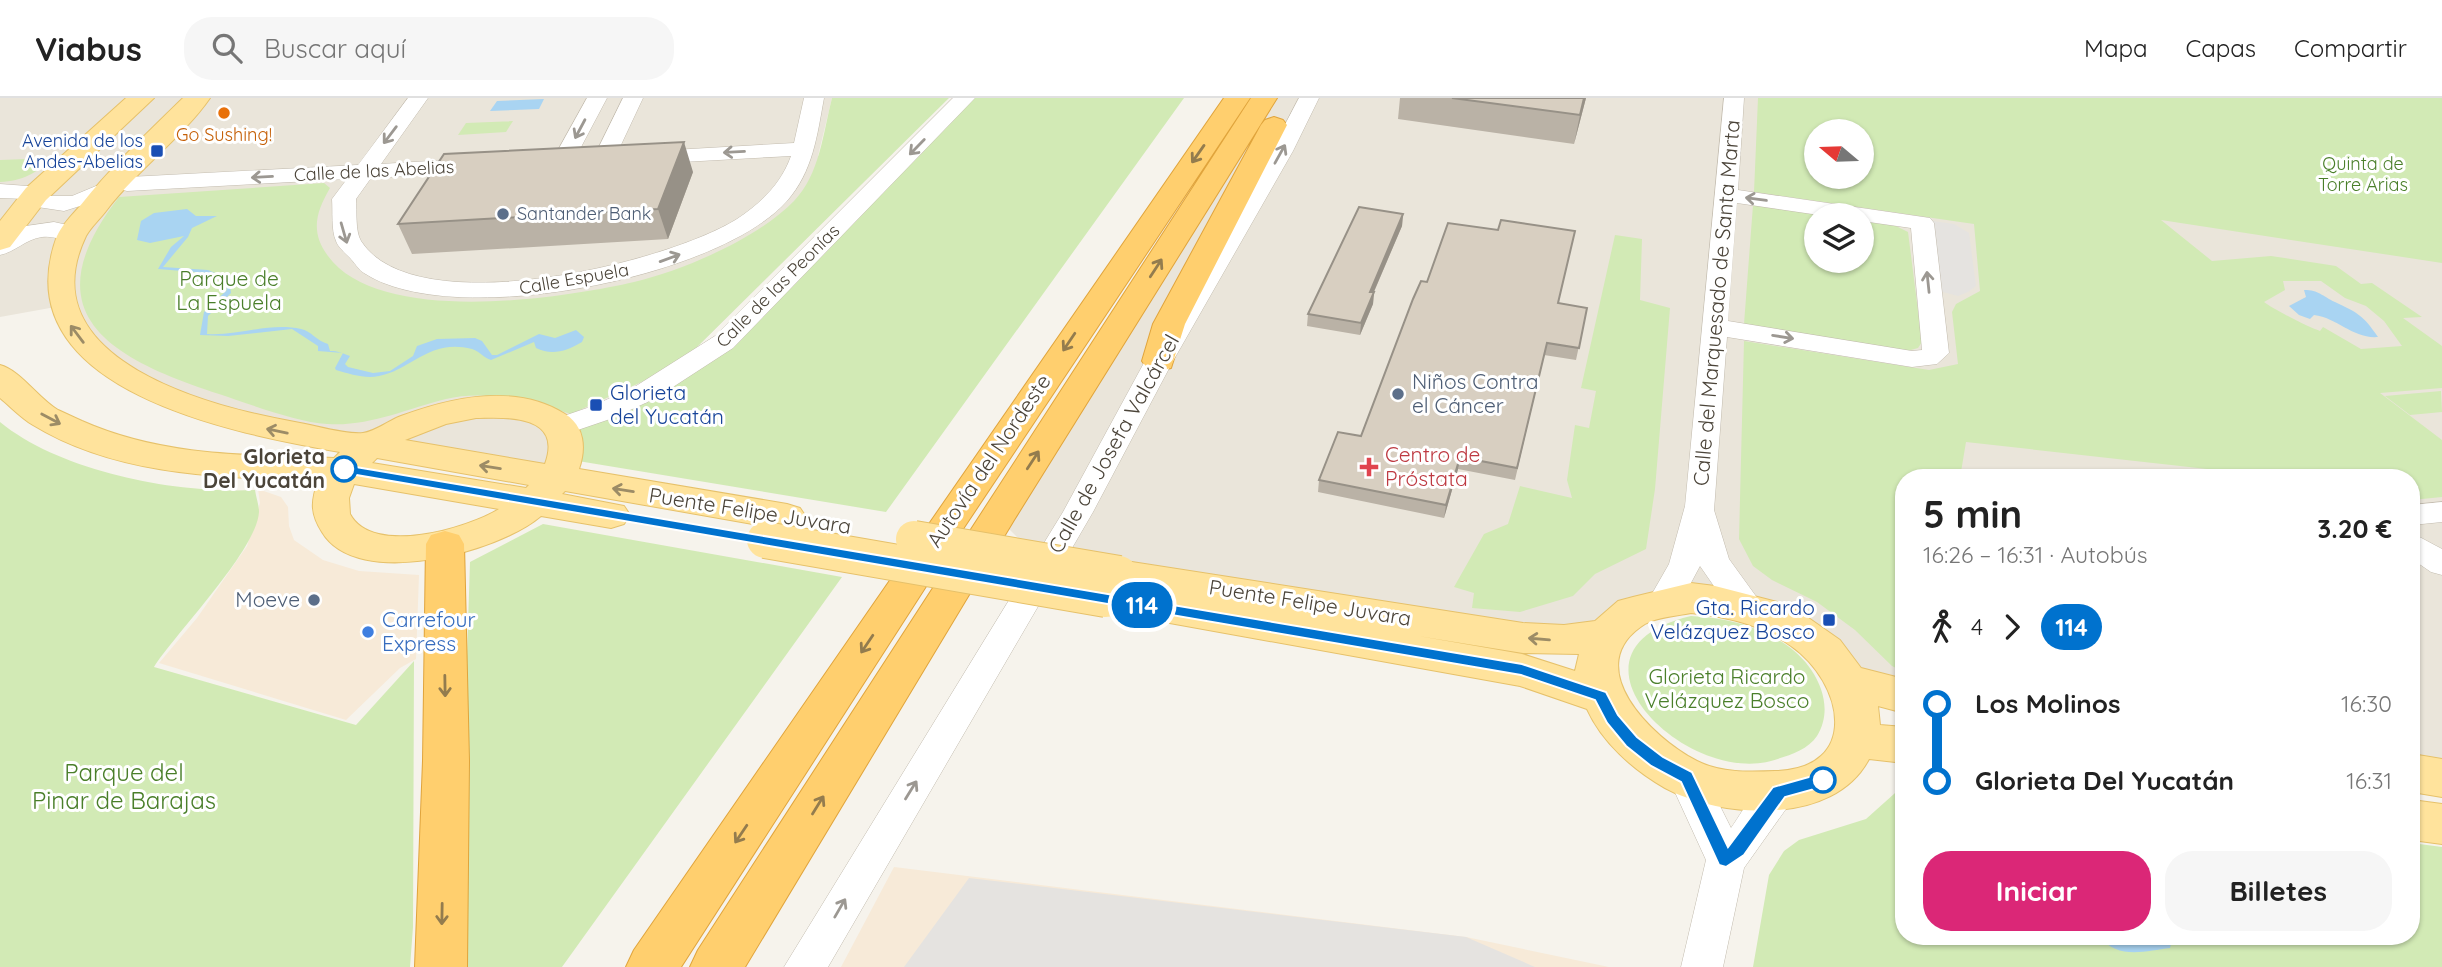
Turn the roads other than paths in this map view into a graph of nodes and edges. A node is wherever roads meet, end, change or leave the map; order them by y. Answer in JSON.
{"nodes":[{"id":1,"x":141,"y":98,"type":"edge"},
{"id":2,"x":197,"y":98,"type":"edge"},
{"id":3,"x":418,"y":98,"type":"edge"},
{"id":4,"x":597,"y":98,"type":"edge"},
{"id":5,"x":633,"y":98,"type":"edge"},
{"id":6,"x":814,"y":98,"type":"edge"},
{"id":7,"x":965,"y":98,"type":"edge"},
{"id":8,"x":1237,"y":98,"type":"edge"},
{"id":9,"x":1264,"y":98,"type":"edge"},
{"id":10,"x":1289,"y":98,"type":"edge"},
{"id":11,"x":1309,"y":98,"type":"edge"},
{"id":12,"x":1733,"y":99,"type":"edge"},
{"id":13,"x":802,"y":149,"type":"junction"},
{"id":14,"x":604,"y":159,"type":"junction"},
{"id":15,"x":564,"y":161,"type":"junction"},
{"id":16,"x":537,"y":162,"type":"edge"},
{"id":17,"x":498,"y":164,"type":"edge"},
{"id":18,"x":363,"y":172,"type":"junction"},
{"id":19,"x":109,"y":186,"type":"junction"},
{"id":20,"x":0,"y":191,"type":"edge"},
{"id":21,"x":36,"y":194,"type":"junction"},
{"id":22,"x":1726,"y":195,"type":"junction"},
{"id":23,"x":8,"y":223,"type":"edge"},
{"id":24,"x":72,"y":235,"type":"junction"},
{"id":25,"x":0,"y":241,"type":"edge"},
{"id":26,"x":0,"y":248,"type":"edge"},
{"id":27,"x":1716,"y":327,"type":"junction"},
{"id":28,"x":1159,"y":361,"type":"junction"},
{"id":29,"x":0,"y":375,"type":"edge"},
{"id":30,"x":559,"y":427,"type":"junction"},
{"id":31,"x":356,"y":458,"type":"junction"},
{"id":32,"x":546,"y":490,"type":"junction"},
{"id":33,"x":1700,"y":506,"type":"junction"},
{"id":34,"x":2442,"y":512,"type":"edge"},
{"id":35,"x":2420,"y":514,"type":"edge"},
{"id":36,"x":445,"y":544,"type":"junction"},
{"id":37,"x":2420,"y":549,"type":"edge"},
{"id":38,"x":2442,"y":564,"type":"edge"},
{"id":39,"x":1113,"y":587,"type":"junction"},
{"id":40,"x":1665,"y":599,"type":"junction"},
{"id":41,"x":1746,"y":606,"type":"junction"},
{"id":42,"x":1606,"y":635,"type":"junction"},
{"id":43,"x":1847,"y":681,"type":"junction"},
{"id":44,"x":1895,"y":694,"type":"edge"},
{"id":45,"x":1600,"y":696,"type":"junction"},
{"id":46,"x":1856,"y":740,"type":"junction"},
{"id":47,"x":1895,"y":744,"type":"edge"},
{"id":48,"x":2420,"y":774,"type":"edge"},
{"id":49,"x":1687,"y":777,"type":"junction"},
{"id":50,"x":2442,"y":778,"type":"edge"},
{"id":51,"x":1779,"y":792,"type":"junction"},
{"id":52,"x":2420,"y":821,"type":"edge"},
{"id":53,"x":2442,"y":824,"type":"edge"},
{"id":54,"x":1726,"y":860,"type":"junction"},
{"id":55,"x":441,"y":967,"type":"edge"},
{"id":56,"x":652,"y":967,"type":"edge"},
{"id":57,"x":716,"y":967,"type":"edge"},
{"id":58,"x":805,"y":967,"type":"edge"},
{"id":59,"x":1702,"y":967,"type":"edge"}],
"edges":[{"from":1,"to":21,"type":"main road"},
{"from":2,"to":19,"type":"main road"},
{"from":3,"to":18,"type":"street","one_way":true},
{"from":4,"to":15,"type":"street","one_way":true},
{"from":5,"to":14,"type":"street"},
{"from":6,"to":13,"type":"street"},
{"from":7,"to":30,"type":"street","name":"Calle de las Peonías","one_way":true},
{"from":8,"to":56,"type":"highway","name":"Autovía del Nordeste","one_way":true},
{"from":57,"to":9,"type":"highway","name":"Autovía del Nordeste","one_way":true},
{"from":10,"to":28,"type":"highway"},
{"from":28,"to":11,"type":"street","name":"Calle de Josefa Valcárcel","one_way":true},
{"from":12,"to":22,"type":"street","name":"Calle del Marquesado de Santa Marta"},
{"from":13,"to":14,"type":"street","one_way":true},
{"from":18,"to":13,"type":"street","name":"Calle Espuela","one_way":true},
{"from":14,"to":15,"type":"street"},
{"from":15,"to":16,"type":"street"},
{"from":17,"to":18,"type":"street","name":"Calle de las Abelias"},
{"from":18,"to":19,"type":"street","name":"Calle de las Abelias","one_way":true},
{"from":19,"to":21,"type":"street"},
{"from":19,"to":24,"type":"main road"},
{"from":20,"to":21,"type":"street"},
{"from":21,"to":23,"type":"main road"},
{"from":22,"to":27,"type":"street","name":"Calle del Marquesado de Santa Marta"},
{"from":27,"to":22,"type":"street","one_way":true},
{"from":23,"to":25,"type":"main road"},
{"from":24,"to":26,"type":"street"},
{"from":31,"to":24,"type":"main road","one_way":true},
{"from":27,"to":33,"type":"street","name":"Calle del Marquesado de Santa Marta"},
{"from":58,"to":28,"type":"street","name":"Calle de Josefa Valcárcel","one_way":true},
{"from":29,"to":31,"type":"main road","one_way":true},
{"from":30,"to":31,"type":"main road"},
{"from":30,"to":32,"type":"main road"},
{"from":31,"to":32,"type":"main road"},
{"from":31,"to":36,"type":"main road"},
{"from":32,"to":36,"type":"main road"},
{"from":32,"to":39,"type":"main road","name":"Puente Felipe Juvara","bridge":true},
{"from":33,"to":40,"type":"street","name":"Calle del Marquesado de Santa Marta"},
{"from":33,"to":41,"type":"street","name":"Calle del Marquesado de Santa Marta"},
{"from":34,"to":35,"type":"street"},
{"from":36,"to":55,"type":"highway","one_way":true},
{"from":37,"to":38,"type":"street"},
{"from":42,"to":39,"type":"main road","name":"Puente Felipe Juvara","one_way":true},
{"from":39,"to":45,"type":"main road","name":"Puente Felipe Juvara"},
{"from":40,"to":41,"type":"main road"},
{"from":40,"to":42,"type":"main road"},
{"from":41,"to":43,"type":"main road"},
{"from":42,"to":45,"type":"main road"},
{"from":43,"to":44,"type":"main road"},
{"from":43,"to":46,"type":"main road"},
{"from":45,"to":49,"type":"main road"},
{"from":46,"to":47,"type":"main road"},
{"from":46,"to":51,"type":"main road"},
{"from":48,"to":50,"type":"main road"},
{"from":49,"to":51,"type":"main road"},
{"from":49,"to":54,"type":"street"},
{"from":51,"to":54,"type":"street"},
{"from":52,"to":53,"type":"main road"},
{"from":54,"to":59,"type":"street"}]}
